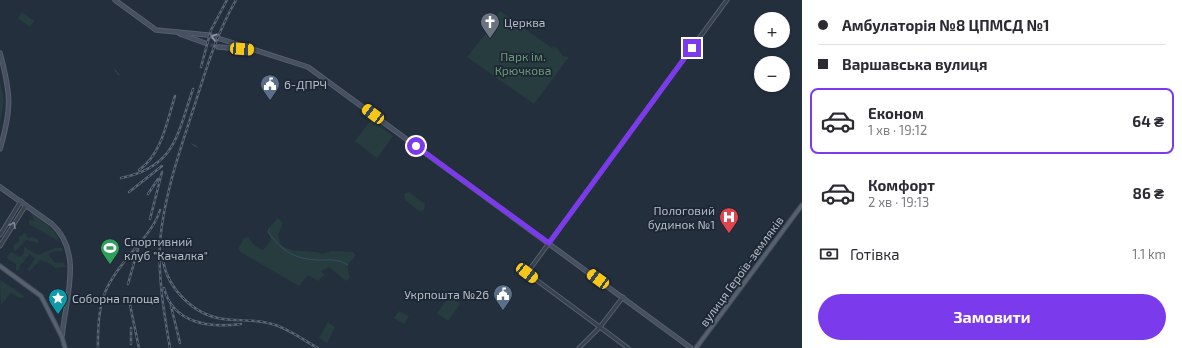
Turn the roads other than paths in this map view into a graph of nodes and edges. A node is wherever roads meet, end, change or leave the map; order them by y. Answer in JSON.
{"nodes":[{"id":1,"x":115,"y":0,"type":"edge"},
{"id":2,"x":727,"y":0,"type":"edge"},
{"id":3,"x":175,"y":32,"type":"junction"},
{"id":4,"x":205,"y":43,"type":"tunnel mouth"},
{"id":5,"x":218,"y":46,"type":"tunnel mouth"},
{"id":6,"x":251,"y":50,"type":"junction"},
{"id":7,"x":0,"y":53,"type":"edge"},
{"id":8,"x":0,"y":149,"type":"edge"},
{"id":9,"x":0,"y":186,"type":"edge"},
{"id":10,"x":21,"y":201,"type":"junction"},
{"id":11,"x":26,"y":204,"type":"junction"},
{"id":12,"x":802,"y":205,"type":"edge"},
{"id":13,"x":0,"y":235,"type":"edge"},
{"id":14,"x":549,"y":243,"type":"junction"},
{"id":15,"x":0,"y":246,"type":"edge"},
{"id":16,"x":0,"y":266,"type":"edge"},
{"id":17,"x":623,"y":297,"type":"junction"},
{"id":18,"x":600,"y":328,"type":"junction"},
{"id":19,"x":62,"y":337,"type":"junction"},
{"id":20,"x":64,"y":348,"type":"edge"},
{"id":21,"x":580,"y":348,"type":"edge"},
{"id":22,"x":628,"y":348,"type":"edge"},
{"id":23,"x":691,"y":348,"type":"edge"},
{"id":24,"x":696,"y":348,"type":"edge"}],
"edges":[{"from":1,"to":3,"type":"main road"},
{"from":2,"to":14,"type":"street"},
{"from":3,"to":4,"type":"main road"},
{"from":6,"to":3,"type":"main road","one_way":true},
{"from":5,"to":6,"type":"main road"},
{"from":6,"to":14,"type":"main road"},
{"from":7,"to":8,"type":"main road"},
{"from":9,"to":10,"type":"main road"},
{"from":10,"to":11,"type":"main road"},
{"from":10,"to":13,"type":"street"},
{"from":15,"to":11,"type":"street","one_way":true},
{"from":11,"to":19,"type":"main road"},
{"from":12,"to":24,"type":"main road","name":"вулиця Героїв-земляків"},
{"from":14,"to":17,"type":"main road"},
{"from":14,"to":18,"type":"street"},
{"from":16,"to":19,"type":"main road"},
{"from":17,"to":18,"type":"street"},
{"from":17,"to":23,"type":"main road"},
{"from":18,"to":21,"type":"street"},
{"from":18,"to":22,"type":"street"},
{"from":19,"to":20,"type":"main road"}]}
